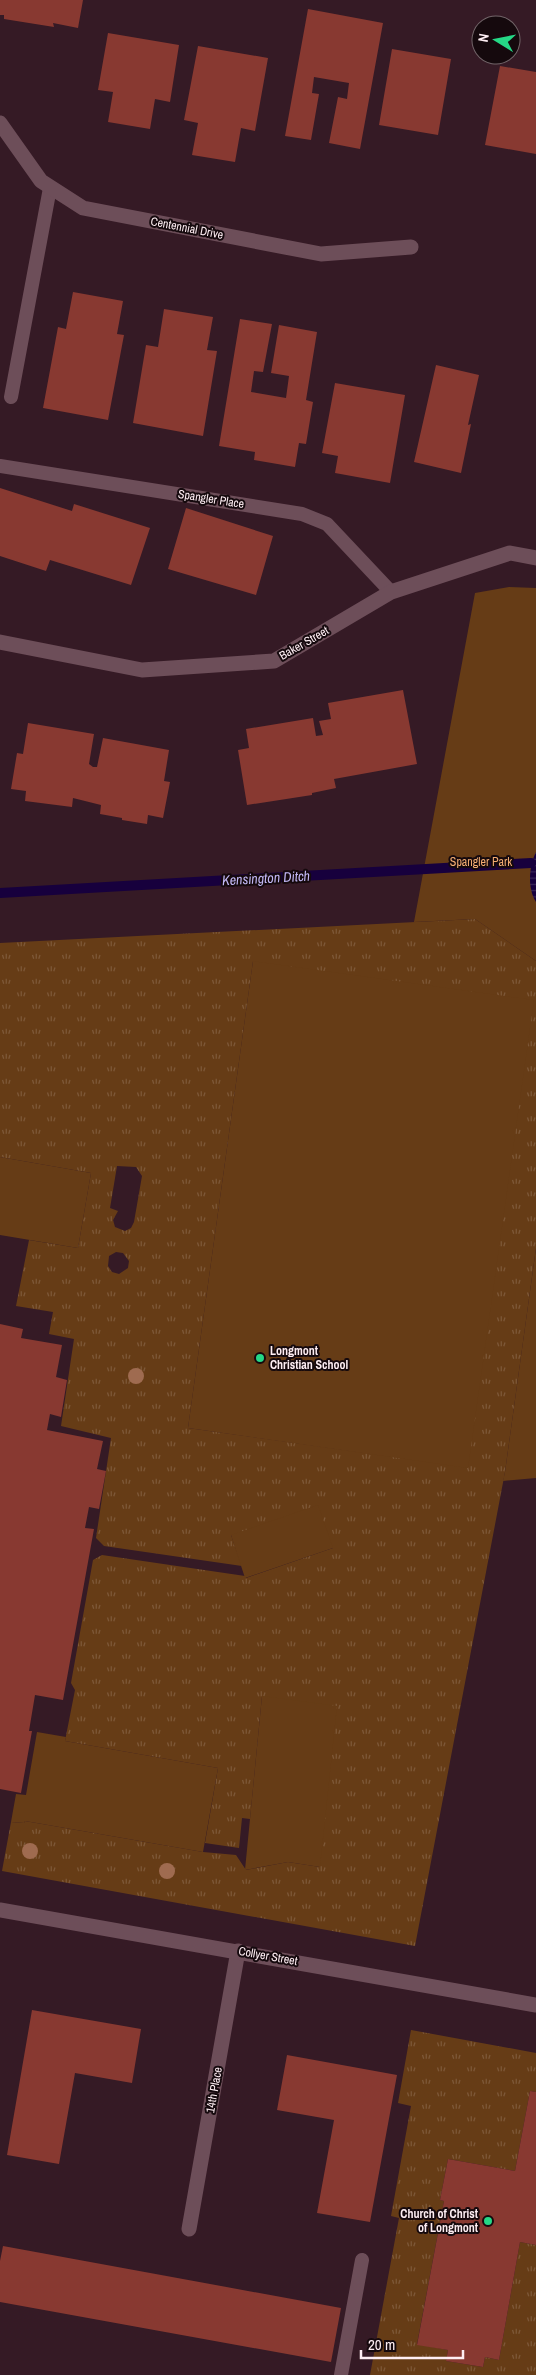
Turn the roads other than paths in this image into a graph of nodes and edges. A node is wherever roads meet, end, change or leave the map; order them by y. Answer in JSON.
{"nodes":[{"id":1,"x":0,"y":123,"type":"edge"},
{"id":2,"x":50,"y":188,"type":"junction"},
{"id":3,"x":411,"y":247,"type":"dead end"},
{"id":4,"x":11,"y":397,"type":"dead end"},
{"id":5,"x":0,"y":466,"type":"edge"},
{"id":6,"x":536,"y":558,"type":"edge"},
{"id":7,"x":391,"y":592,"type":"junction"},
{"id":8,"x":0,"y":642,"type":"edge"},
{"id":9,"x":0,"y":1910,"type":"edge"},
{"id":10,"x":238,"y":1950,"type":"junction"},
{"id":11,"x":536,"y":2005,"type":"edge"},
{"id":12,"x":189,"y":2229,"type":"dead end"},
{"id":13,"x":362,"y":2260,"type":"dead end"},
{"id":14,"x":341,"y":2375,"type":"edge"}],
"edges":[{"from":1,"to":2,"type":"street","name":"Centennial Drive"},
{"from":2,"to":3,"type":"street","name":"Centennial Drive"},
{"from":2,"to":4,"type":"lane"},
{"from":5,"to":7,"type":"lane","name":"Spangler Place"},
{"from":6,"to":7,"type":"street","name":"Baker Street"},
{"from":7,"to":8,"type":"street","name":"Baker Street"},
{"from":9,"to":10,"type":"street","name":"Collyer Street"},
{"from":10,"to":11,"type":"street","name":"Collyer Street"},
{"from":10,"to":12,"type":"street","name":"14th Place"},
{"from":13,"to":14,"type":"lane"}]}
